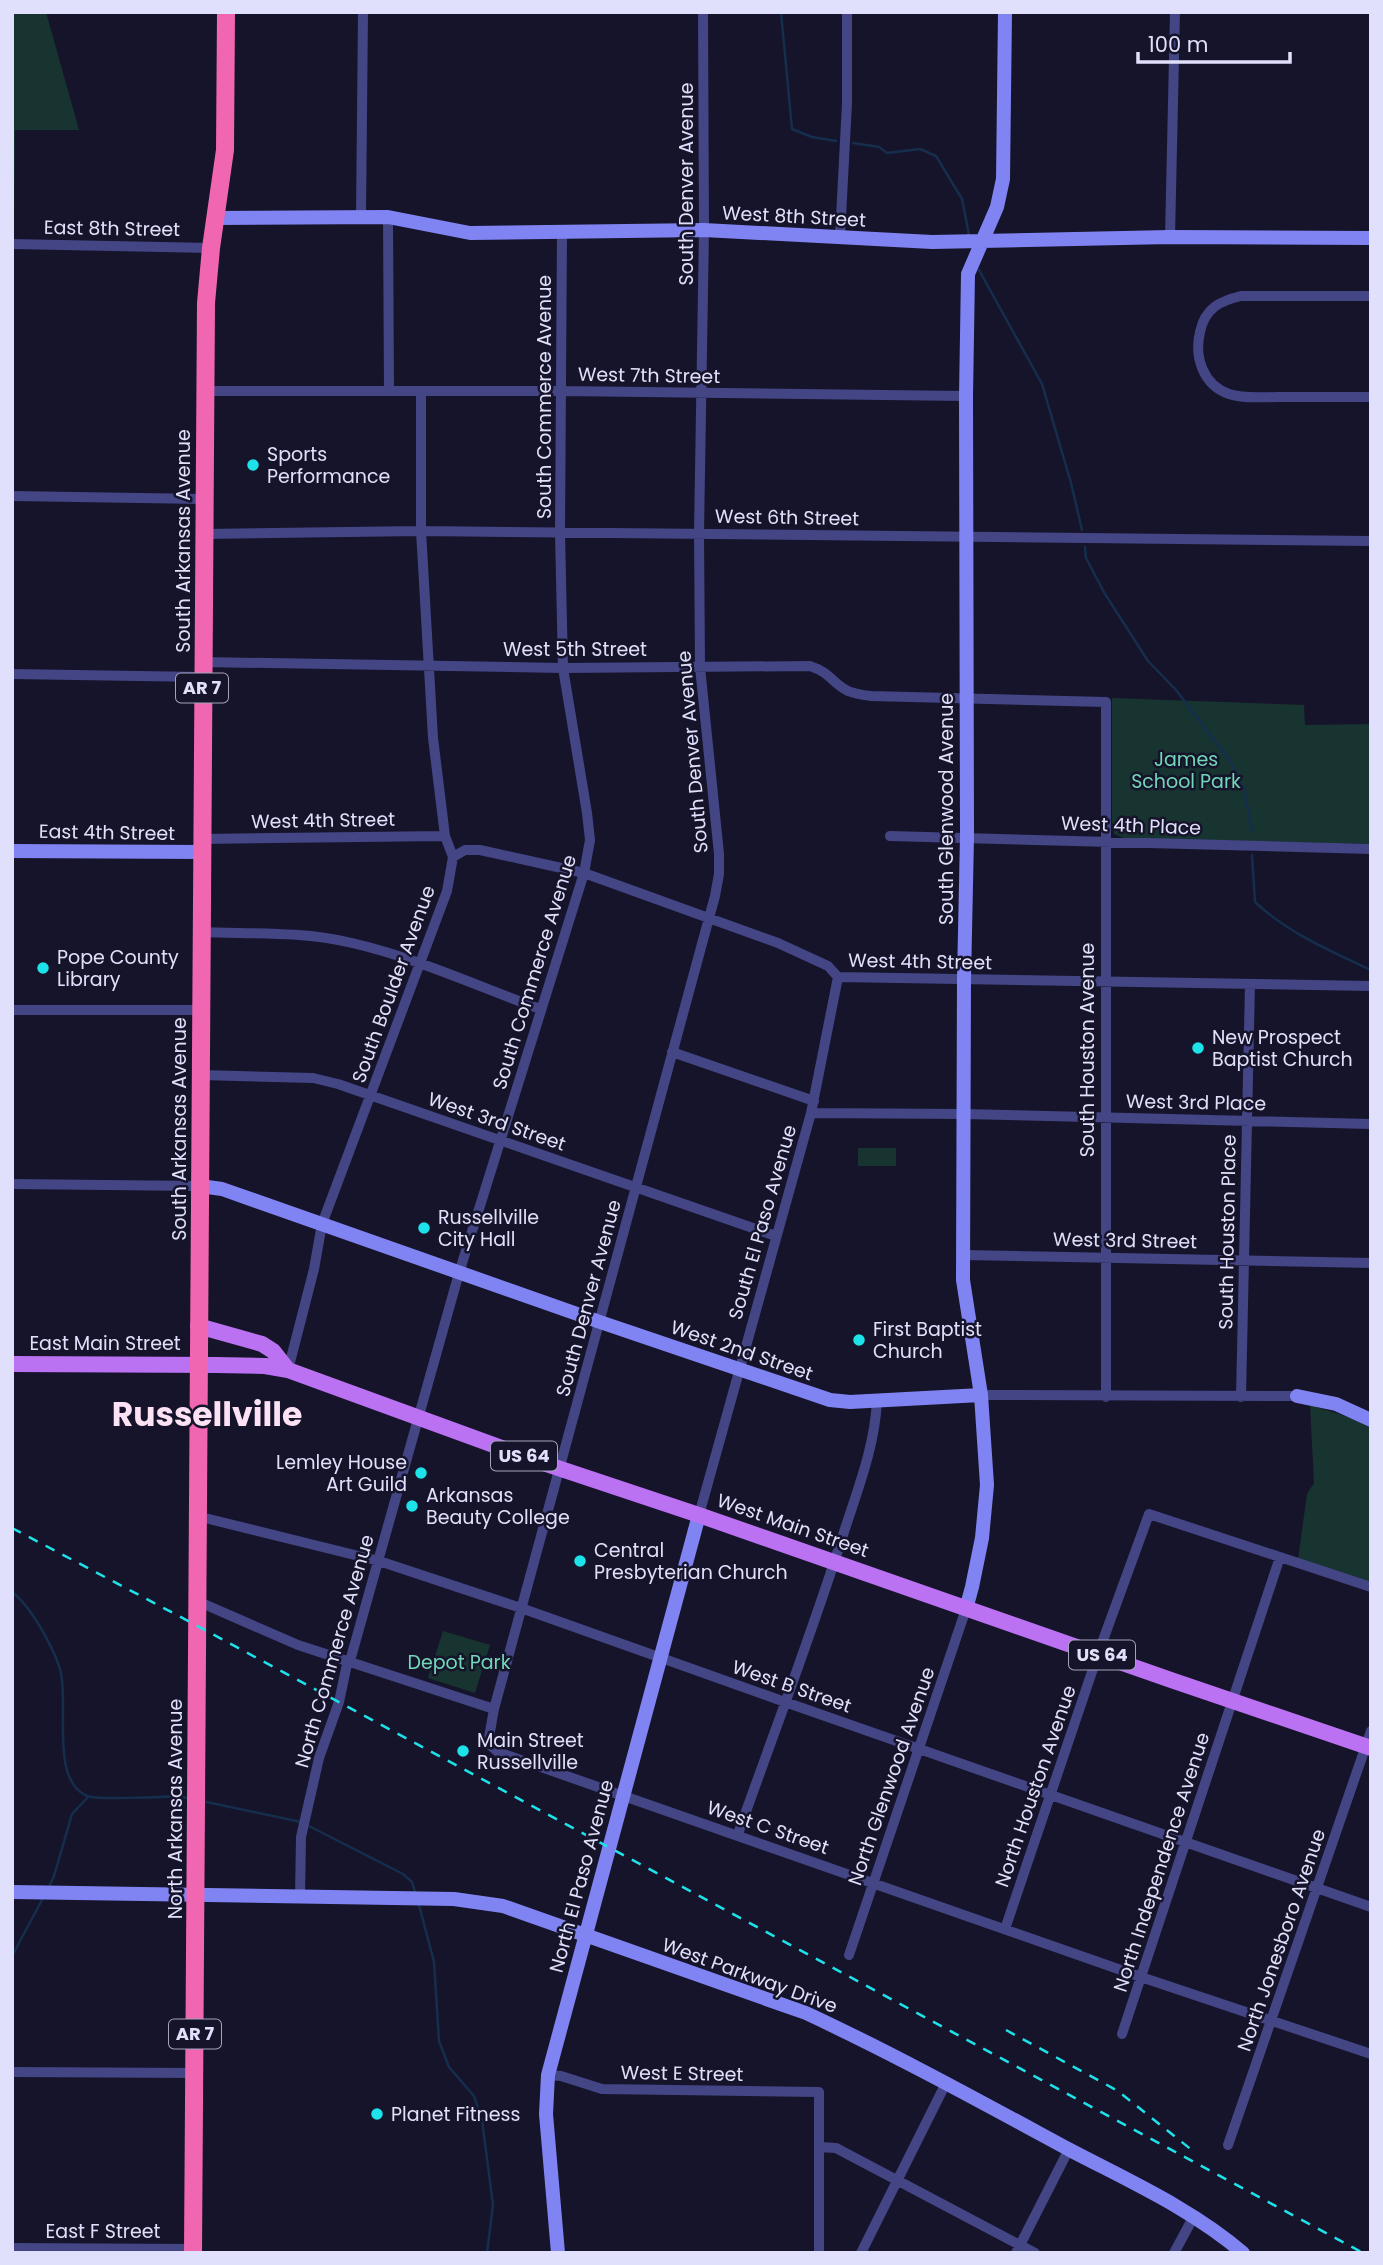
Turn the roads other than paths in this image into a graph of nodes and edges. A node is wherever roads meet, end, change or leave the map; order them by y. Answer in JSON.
{"nodes":[{"id":1,"x":226,"y":12,"type":"edge"},
{"id":2,"x":363,"y":12,"type":"edge"},
{"id":3,"x":703,"y":12,"type":"edge"},
{"id":4,"x":847,"y":12,"type":"edge"},
{"id":5,"x":1005,"y":12,"type":"edge"},
{"id":6,"x":1175,"y":12,"type":"edge"},
{"id":7,"x":361,"y":216,"type":"junction"},
{"id":8,"x":388,"y":217,"type":"junction"},
{"id":9,"x":216,"y":218,"type":"junction"},
{"id":10,"x":704,"y":230,"type":"junction"},
{"id":11,"x":562,"y":232,"type":"junction"},
{"id":12,"x":840,"y":236,"type":"junction"},
{"id":13,"x":1170,"y":237,"type":"junction"},
{"id":14,"x":1371,"y":238,"type":"edge"},
{"id":15,"x":981,"y":240,"type":"junction"},
{"id":16,"x":12,"y":244,"type":"edge"},
{"id":17,"x":211,"y":248,"type":"junction"},
{"id":18,"x":1371,"y":296,"type":"edge"},
{"id":19,"x":205,"y":391,"type":"junction"},
{"id":20,"x":389,"y":391,"type":"junction"},
{"id":21,"x":421,"y":391,"type":"junction"},
{"id":22,"x":561,"y":391,"type":"junction"},
{"id":23,"x":703,"y":393,"type":"junction"},
{"id":24,"x":966,"y":396,"type":"junction"},
{"id":25,"x":1371,"y":397,"type":"edge"},
{"id":26,"x":12,"y":496,"type":"edge"},
{"id":27,"x":204,"y":499,"type":"junction"},
{"id":28,"x":421,"y":531,"type":"junction"},
{"id":29,"x":560,"y":533,"type":"junction"},
{"id":30,"x":699,"y":533,"type":"junction"},
{"id":31,"x":203,"y":534,"type":"junction"},
{"id":32,"x":966,"y":538,"type":"junction"},
{"id":33,"x":1371,"y":541,"type":"edge"},
{"id":34,"x":430,"y":666,"type":"junction"},
{"id":35,"x":563,"y":667,"type":"junction"},
{"id":36,"x":700,"y":667,"type":"junction"},
{"id":37,"x":202,"y":670,"type":"junction"},
{"id":38,"x":12,"y":674,"type":"edge"},
{"id":39,"x":966,"y":698,"type":"junction"},
{"id":40,"x":1106,"y":702,"type":"joint"},
{"id":41,"x":445,"y":836,"type":"junction"},
{"id":42,"x":890,"y":836,"type":"dead end"},
{"id":43,"x":967,"y":837,"type":"junction"},
{"id":44,"x":1105,"y":842,"type":"junction"},
{"id":45,"x":201,"y":846,"type":"junction"},
{"id":46,"x":1371,"y":849,"type":"edge"},
{"id":47,"x":12,"y":850,"type":"edge"},
{"id":48,"x":453,"y":857,"type":"junction"},
{"id":49,"x":584,"y":873,"type":"junction"},
{"id":50,"x":708,"y":918,"type":"junction"},
{"id":51,"x":201,"y":932,"type":"junction"},
{"id":52,"x":419,"y":964,"type":"junction"},
{"id":53,"x":838,"y":977,"type":"junction"},
{"id":54,"x":964,"y":979,"type":"junction"},
{"id":55,"x":1105,"y":982,"type":"junction"},
{"id":56,"x":1250,"y":984,"type":"junction"},
{"id":57,"x":1371,"y":986,"type":"edge"},
{"id":58,"x":540,"y":1009,"type":"junction"},
{"id":59,"x":12,"y":1010,"type":"edge"},
{"id":60,"x":201,"y":1010,"type":"junction"},
{"id":61,"x":672,"y":1052,"type":"junction"},
{"id":62,"x":200,"y":1075,"type":"junction"},
{"id":63,"x":370,"y":1094,"type":"junction"},
{"id":64,"x":814,"y":1101,"type":"junction"},
{"id":65,"x":811,"y":1113,"type":"junction"},
{"id":66,"x":963,"y":1114,"type":"junction"},
{"id":67,"x":1105,"y":1118,"type":"junction"},
{"id":68,"x":1247,"y":1121,"type":"junction"},
{"id":69,"x":1371,"y":1124,"type":"edge"},
{"id":70,"x":501,"y":1141,"type":"junction"},
{"id":71,"x":12,"y":1184,"type":"edge"},
{"id":72,"x":200,"y":1186,"type":"junction"},
{"id":73,"x":635,"y":1187,"type":"junction"},
{"id":74,"x":322,"y":1224,"type":"junction"},
{"id":75,"x":776,"y":1237,"type":"junction"},
{"id":76,"x":963,"y":1255,"type":"junction"},
{"id":77,"x":1105,"y":1257,"type":"junction"},
{"id":78,"x":1245,"y":1260,"type":"junction"},
{"id":79,"x":1371,"y":1263,"type":"edge"},
{"id":80,"x":459,"y":1273,"type":"junction"},
{"id":81,"x":600,"y":1322,"type":"junction"},
{"id":82,"x":198,"y":1326,"type":"junction"},
{"id":83,"x":12,"y":1364,"type":"edge"},
{"id":84,"x":198,"y":1365,"type":"junction"},
{"id":85,"x":740,"y":1368,"type":"junction"},
{"id":86,"x":288,"y":1370,"type":"junction"},
{"id":87,"x":981,"y":1395,"type":"junction"},
{"id":88,"x":1241,"y":1396,"type":"junction"},
{"id":89,"x":1297,"y":1396,"type":"joint"},
{"id":90,"x":1106,"y":1397,"type":"junction"},
{"id":91,"x":877,"y":1401,"type":"junction"},
{"id":92,"x":420,"y":1417,"type":"junction"},
{"id":93,"x":1371,"y":1420,"type":"edge"},
{"id":94,"x":561,"y":1469,"type":"junction"},
{"id":95,"x":699,"y":1514,"type":"junction"},
{"id":96,"x":197,"y":1516,"type":"junction"},
{"id":97,"x":1280,"y":1557,"type":"junction"},
{"id":98,"x":379,"y":1561,"type":"junction"},
{"id":99,"x":834,"y":1562,"type":"junction"},
{"id":100,"x":1371,"y":1587,"type":"edge"},
{"id":101,"x":197,"y":1601,"type":"junction"},
{"id":102,"x":521,"y":1608,"type":"junction"},
{"id":103,"x":966,"y":1609,"type":"junction"},
{"id":104,"x":1098,"y":1654,"type":"junction"},
{"id":105,"x":660,"y":1658,"type":"junction"},
{"id":106,"x":350,"y":1661,"type":"junction"},
{"id":107,"x":785,"y":1702,"type":"junction"},
{"id":108,"x":1233,"y":1702,"type":"junction"},
{"id":109,"x":494,"y":1709,"type":"junction"},
{"id":110,"x":1369,"y":1741,"type":"edge"},
{"id":111,"x":919,"y":1748,"type":"junction"},
{"id":112,"x":622,"y":1795,"type":"junction"},
{"id":113,"x":1051,"y":1795,"type":"junction"},
{"id":114,"x":737,"y":1834,"type":"junction"},
{"id":115,"x":1186,"y":1843,"type":"junction"},
{"id":116,"x":873,"y":1882,"type":"junction"},
{"id":117,"x":1316,"y":1887,"type":"junction"},
{"id":118,"x":12,"y":1892,"type":"edge"},
{"id":119,"x":195,"y":1896,"type":"junction"},
{"id":120,"x":300,"y":1897,"type":"junction"},
{"id":121,"x":1371,"y":1907,"type":"edge"},
{"id":122,"x":1005,"y":1929,"type":"junction"},
{"id":123,"x":585,"y":1935,"type":"junction"},
{"id":124,"x":849,"y":1955,"type":"dead end"},
{"id":125,"x":1141,"y":1976,"type":"junction"},
{"id":126,"x":1272,"y":2021,"type":"junction"},
{"id":127,"x":1122,"y":2034,"type":"dead end"},
{"id":128,"x":1371,"y":2054,"type":"edge"},
{"id":129,"x":12,"y":2072,"type":"edge"},
{"id":130,"x":195,"y":2073,"type":"junction"},
{"id":131,"x":548,"y":2075,"type":"junction"},
{"id":132,"x":946,"y":2083,"type":"junction"},
{"id":133,"x":1228,"y":2145,"type":"dead end"},
{"id":134,"x":820,"y":2147,"type":"junction"},
{"id":135,"x":1069,"y":2150,"type":"junction"},
{"id":136,"x":897,"y":2179,"type":"junction"},
{"id":137,"x":1194,"y":2216,"type":"junction"},
{"id":138,"x":12,"y":2248,"type":"edge"},
{"id":139,"x":1018,"y":2249,"type":"edge"},
{"id":140,"x":193,"y":2251,"type":"edge"},
{"id":141,"x":558,"y":2253,"type":"edge"},
{"id":142,"x":819,"y":2253,"type":"edge"},
{"id":143,"x":861,"y":2253,"type":"edge"},
{"id":144,"x":1034,"y":2253,"type":"edge"},
{"id":145,"x":1174,"y":2253,"type":"edge"},
{"id":146,"x":1243,"y":2253,"type":"edge"}],
"edges":[{"from":1,"to":9,"type":"highway","name":"South Arkansas Avenue","number":"AR 7"},
{"from":2,"to":7,"type":"street"},
{"from":3,"to":10,"type":"street","name":"South Denver Avenue"},
{"from":4,"to":12,"type":"street"},
{"from":5,"to":15,"type":"street","name":"South Glenwood Avenue"},
{"from":6,"to":13,"type":"street"},
{"from":7,"to":8,"type":"street","name":"West 8th Street"},
{"from":7,"to":9,"type":"street","name":"West 8th Street"},
{"from":8,"to":11,"type":"street","name":"West 8th Street"},
{"from":8,"to":20,"type":"street"},
{"from":9,"to":17,"type":"highway","name":"South Arkansas Avenue","number":"AR 7"},
{"from":10,"to":11,"type":"street","name":"West 8th Street"},
{"from":10,"to":12,"type":"street","name":"West 8th Street"},
{"from":10,"to":23,"type":"street","name":"South Denver Avenue"},
{"from":11,"to":22,"type":"street","name":"South Commerce Avenue"},
{"from":12,"to":15,"type":"street","name":"West 8th Street"},
{"from":13,"to":14,"type":"street","name":"West 8th Street"},
{"from":13,"to":15,"type":"street","name":"West 8th Street"},
{"from":15,"to":24,"type":"street","name":"South Glenwood Avenue"},
{"from":16,"to":17,"type":"street","name":"East 8th Street"},
{"from":17,"to":19,"type":"highway","name":"South Arkansas Avenue","number":"AR 7"},
{"from":18,"to":25,"type":"street"},
{"from":19,"to":20,"type":"street","name":"West 7th Street"},
{"from":19,"to":27,"type":"highway","name":"South Arkansas Avenue","number":"AR 7"},
{"from":20,"to":21,"type":"street","name":"West 7th Street"},
{"from":21,"to":22,"type":"street","name":"West 7th Street"},
{"from":21,"to":28,"type":"street"},
{"from":22,"to":23,"type":"street","name":"West 7th Street"},
{"from":22,"to":29,"type":"street","name":"South Commerce Avenue"},
{"from":23,"to":24,"type":"street","name":"West 7th Street"},
{"from":23,"to":30,"type":"street","name":"South Denver Avenue"},
{"from":24,"to":32,"type":"street","name":"South Glenwood Avenue"},
{"from":26,"to":27,"type":"street"},
{"from":27,"to":31,"type":"highway","name":"South Arkansas Avenue","number":"AR 7"},
{"from":28,"to":29,"type":"street","name":"West 6th Street"},
{"from":28,"to":31,"type":"street","name":"West 6th Street"},
{"from":28,"to":34,"type":"street"},
{"from":29,"to":30,"type":"street","name":"West 6th Street"},
{"from":29,"to":35,"type":"street","name":"South Commerce Avenue"},
{"from":30,"to":32,"type":"street","name":"West 6th Street"},
{"from":30,"to":36,"type":"street","name":"South Denver Avenue"},
{"from":31,"to":37,"type":"highway","name":"South Arkansas Avenue","number":"AR 7"},
{"from":32,"to":33,"type":"street","name":"West 6th Street"},
{"from":32,"to":39,"type":"street","name":"South Glenwood Avenue"},
{"from":34,"to":35,"type":"street","name":"West 5th Street"},
{"from":34,"to":37,"type":"street","name":"West 5th Street"},
{"from":34,"to":41,"type":"street"},
{"from":35,"to":36,"type":"street","name":"West 5th Street"},
{"from":35,"to":49,"type":"street","name":"South Commerce Avenue"},
{"from":36,"to":39,"type":"street","name":"West 5th Street"},
{"from":36,"to":50,"type":"street","name":"South Denver Avenue"},
{"from":37,"to":38,"type":"street","name":"West 5th Street"},
{"from":37,"to":45,"type":"highway","name":"South Arkansas Avenue","number":"AR 7"},
{"from":39,"to":40,"type":"street","name":"West 5th Street"},
{"from":39,"to":43,"type":"street","name":"South Glenwood Avenue"},
{"from":40,"to":44,"type":"street","name":"South Houston Avenue"},
{"from":41,"to":45,"type":"street","name":"West 4th Street"},
{"from":41,"to":48,"type":"street"},
{"from":42,"to":43,"type":"street","name":"West 4th Place"},
{"from":43,"to":44,"type":"street","name":"West 4th Place"},
{"from":43,"to":54,"type":"street","name":"South Glenwood Avenue"},
{"from":44,"to":46,"type":"street","name":"West 4th Place"},
{"from":44,"to":55,"type":"street","name":"South Houston Avenue"},
{"from":45,"to":47,"type":"street","name":"East 4th Street"},
{"from":45,"to":51,"type":"highway","name":"South Arkansas Avenue","number":"AR 7"},
{"from":48,"to":49,"type":"street","name":"West 4th Street"},
{"from":48,"to":52,"type":"street","name":"South Boulder Avenue"},
{"from":49,"to":50,"type":"street","name":"West 4th Street"},
{"from":49,"to":58,"type":"street","name":"South Commerce Avenue"},
{"from":50,"to":53,"type":"street","name":"West 4th Street"},
{"from":50,"to":61,"type":"street","name":"South Denver Avenue"},
{"from":51,"to":52,"type":"street"},
{"from":51,"to":60,"type":"highway","name":"South Arkansas Avenue","number":"AR 7"},
{"from":52,"to":58,"type":"street"},
{"from":52,"to":63,"type":"street","name":"South Boulder Avenue"},
{"from":53,"to":54,"type":"street","name":"West 4th Street"},
{"from":53,"to":64,"type":"street","name":"South El Paso Avenue"},
{"from":54,"to":55,"type":"street","name":"West 4th Street"},
{"from":54,"to":66,"type":"street","name":"South Glenwood Avenue"},
{"from":55,"to":56,"type":"street","name":"West 4th Street"},
{"from":55,"to":67,"type":"street","name":"South Houston Avenue"},
{"from":56,"to":57,"type":"street","name":"West 4th Street"},
{"from":56,"to":68,"type":"street","name":"South Houston Place"},
{"from":58,"to":70,"type":"street","name":"South Commerce Avenue"},
{"from":59,"to":60,"type":"street"},
{"from":60,"to":62,"type":"highway","name":"South Arkansas Avenue","number":"AR 7"},
{"from":61,"to":64,"type":"street"},
{"from":61,"to":73,"type":"street","name":"South Denver Avenue"},
{"from":62,"to":63,"type":"street","name":"West 3rd Street"},
{"from":62,"to":72,"type":"highway","name":"South Arkansas Avenue","number":"AR 7"},
{"from":63,"to":70,"type":"street","name":"West 3rd Street"},
{"from":63,"to":74,"type":"street","name":"South Boulder Avenue"},
{"from":64,"to":65,"type":"street","name":"South El Paso Avenue"},
{"from":65,"to":66,"type":"street","name":"West 3rd Place"},
{"from":65,"to":75,"type":"street","name":"South El Paso Avenue"},
{"from":66,"to":67,"type":"street","name":"West 3rd Place"},
{"from":66,"to":76,"type":"street","name":"South Glenwood Avenue"},
{"from":67,"to":68,"type":"street","name":"West 3rd Place"},
{"from":67,"to":77,"type":"street","name":"South Houston Avenue"},
{"from":68,"to":69,"type":"street","name":"West 3rd Place"},
{"from":68,"to":78,"type":"street","name":"South Houston Place"},
{"from":70,"to":73,"type":"street","name":"West 3rd Street"},
{"from":70,"to":80,"type":"street","name":"South Commerce Avenue"},
{"from":71,"to":72,"type":"street"},
{"from":72,"to":74,"type":"street","name":"West 2nd Street"},
{"from":72,"to":82,"type":"highway","name":"South Arkansas Avenue","number":"AR 7"},
{"from":73,"to":75,"type":"street","name":"West 3rd Street"},
{"from":73,"to":81,"type":"street","name":"South Denver Avenue"},
{"from":74,"to":80,"type":"street","name":"West 2nd Street"},
{"from":74,"to":86,"type":"street","name":"South Boulder Avenue"},
{"from":75,"to":85,"type":"street","name":"South El Paso Avenue"},
{"from":76,"to":77,"type":"street","name":"West 3rd Street"},
{"from":76,"to":87,"type":"street","name":"South Glenwood Avenue"},
{"from":77,"to":78,"type":"street","name":"West 3rd Street"},
{"from":77,"to":90,"type":"street","name":"South Houston Avenue"},
{"from":78,"to":79,"type":"street","name":"West 3rd Street"},
{"from":78,"to":88,"type":"street","name":"South Houston Place"},
{"from":80,"to":81,"type":"street","name":"West 2nd Street"},
{"from":80,"to":92,"type":"street","name":"South Commerce Avenue"},
{"from":81,"to":85,"type":"street","name":"West 2nd Street"},
{"from":81,"to":94,"type":"street","name":"South Denver Avenue"},
{"from":82,"to":84,"type":"highway","name":"South Arkansas Avenue","number":"AR 7"},
{"from":82,"to":86,"type":"main road"},
{"from":83,"to":84,"type":"main road","name":"East Main Street","number":"US 64"},
{"from":84,"to":86,"type":"main road","name":"West Main Street","number":"US 64"},
{"from":84,"to":96,"type":"highway","name":"North Arkansas Avenue","number":"AR 7"},
{"from":85,"to":91,"type":"street","name":"West 2nd Street"},
{"from":85,"to":95,"type":"street","name":"South El Paso Avenue"},
{"from":86,"to":92,"type":"main road","name":"West Main Street","number":"US 64"},
{"from":87,"to":90,"type":"street","name":"West 2nd Street"},
{"from":87,"to":91,"type":"street","name":"West 2nd Street"},
{"from":87,"to":103,"type":"street","name":"South Glenwood Avenue"},
{"from":88,"to":89,"type":"street","name":"West 2nd Street"},
{"from":88,"to":90,"type":"street","name":"West 2nd Street"},
{"from":89,"to":93,"type":"street"},
{"from":91,"to":99,"type":"street"},
{"from":92,"to":94,"type":"main road","name":"West Main Street","number":"US 64"},
{"from":92,"to":98,"type":"street","name":"North Commerce Avenue"},
{"from":94,"to":95,"type":"main road","name":"West Main Street","number":"US 64"},
{"from":94,"to":102,"type":"street","name":"South Denver Avenue"},
{"from":95,"to":99,"type":"main road","name":"West Main Street","number":"US 64"},
{"from":95,"to":105,"type":"street","name":"North El Paso Avenue"},
{"from":96,"to":98,"type":"street","name":"West B Street"},
{"from":96,"to":101,"type":"highway","name":"North Arkansas Avenue","number":"AR 7"},
{"from":97,"to":100,"type":"street"},
{"from":97,"to":104,"type":"street"},
{"from":97,"to":108,"type":"street","name":"North Independence Avenue"},
{"from":98,"to":102,"type":"street","name":"West B Street"},
{"from":98,"to":106,"type":"street","name":"North Commerce Avenue"},
{"from":99,"to":103,"type":"main road","name":"West Main Street","number":"US 64"},
{"from":99,"to":107,"type":"street"},
{"from":101,"to":106,"type":"street"},
{"from":101,"to":119,"type":"highway","name":"North Arkansas Avenue","number":"AR 7"},
{"from":102,"to":105,"type":"street","name":"West B Street"},
{"from":102,"to":109,"type":"street","name":"South Denver Avenue"},
{"from":103,"to":104,"type":"main road","name":"West Main Street","number":"US 64"},
{"from":103,"to":111,"type":"street","name":"North Glenwood Avenue"},
{"from":104,"to":108,"type":"main road","name":"West Main Street","number":"US 64"},
{"from":104,"to":113,"type":"street","name":"North Houston Avenue"},
{"from":105,"to":107,"type":"street","name":"West B Street"},
{"from":105,"to":112,"type":"street","name":"North El Paso Avenue"},
{"from":106,"to":109,"type":"street"},
{"from":106,"to":120,"type":"street","name":"North Commerce Avenue"},
{"from":107,"to":111,"type":"street","name":"West B Street"},
{"from":107,"to":114,"type":"street"},
{"from":108,"to":110,"type":"main road","name":"West Main Street","number":"US 64"},
{"from":108,"to":115,"type":"street","name":"North Independence Avenue"},
{"from":109,"to":112,"type":"street","name":"West C Street"},
{"from":110,"to":117,"type":"street","name":"North Jonesboro Avenue"},
{"from":111,"to":113,"type":"street","name":"West B Street"},
{"from":111,"to":116,"type":"street","name":"North Glenwood Avenue"},
{"from":112,"to":114,"type":"street","name":"West C Street"},
{"from":112,"to":123,"type":"street","name":"North El Paso Avenue"},
{"from":113,"to":115,"type":"street","name":"West B Street"},
{"from":113,"to":122,"type":"street","name":"North Houston Avenue"},
{"from":114,"to":116,"type":"street","name":"West C Street"},
{"from":115,"to":117,"type":"street","name":"West B Street"},
{"from":115,"to":125,"type":"street","name":"North Independence Avenue"},
{"from":116,"to":122,"type":"street","name":"West C Street"},
{"from":116,"to":124,"type":"street","name":"North Glenwood Avenue"},
{"from":117,"to":121,"type":"street","name":"West B Street"},
{"from":117,"to":126,"type":"street","name":"North Jonesboro Avenue"},
{"from":118,"to":119,"type":"street","name":"West Parkway Drive"},
{"from":119,"to":120,"type":"street","name":"West Parkway Drive"},
{"from":119,"to":130,"type":"highway","name":"North Arkansas Avenue","number":"AR 7"},
{"from":120,"to":123,"type":"street","name":"West Parkway Drive"},
{"from":122,"to":125,"type":"street","name":"West C Street"},
{"from":123,"to":131,"type":"street","name":"North El Paso Avenue"},
{"from":123,"to":132,"type":"street","name":"West Parkway Drive"},
{"from":125,"to":126,"type":"street","name":"West C Street"},
{"from":125,"to":127,"type":"street","name":"North Independence Avenue"},
{"from":126,"to":128,"type":"street","name":"West C Street"},
{"from":126,"to":133,"type":"street","name":"North Jonesboro Avenue"},
{"from":129,"to":130,"type":"street"},
{"from":130,"to":140,"type":"highway","name":"North Arkansas Avenue","number":"AR 7"},
{"from":131,"to":134,"type":"street","name":"West E Street"},
{"from":131,"to":141,"type":"street","name":"North El Paso Avenue"},
{"from":132,"to":135,"type":"street","name":"West Parkway Drive"},
{"from":132,"to":136,"type":"street"},
{"from":134,"to":136,"type":"street"},
{"from":134,"to":142,"type":"street"},
{"from":135,"to":137,"type":"street","name":"West Parkway Drive"},
{"from":135,"to":139,"type":"street"},
{"from":136,"to":139,"type":"street"},
{"from":136,"to":143,"type":"street"},
{"from":137,"to":145,"type":"street"},
{"from":137,"to":146,"type":"street","name":"West Parkway Drive"},
{"from":138,"to":140,"type":"street","name":"East F Street"},
{"from":139,"to":144,"type":"street"}]}
